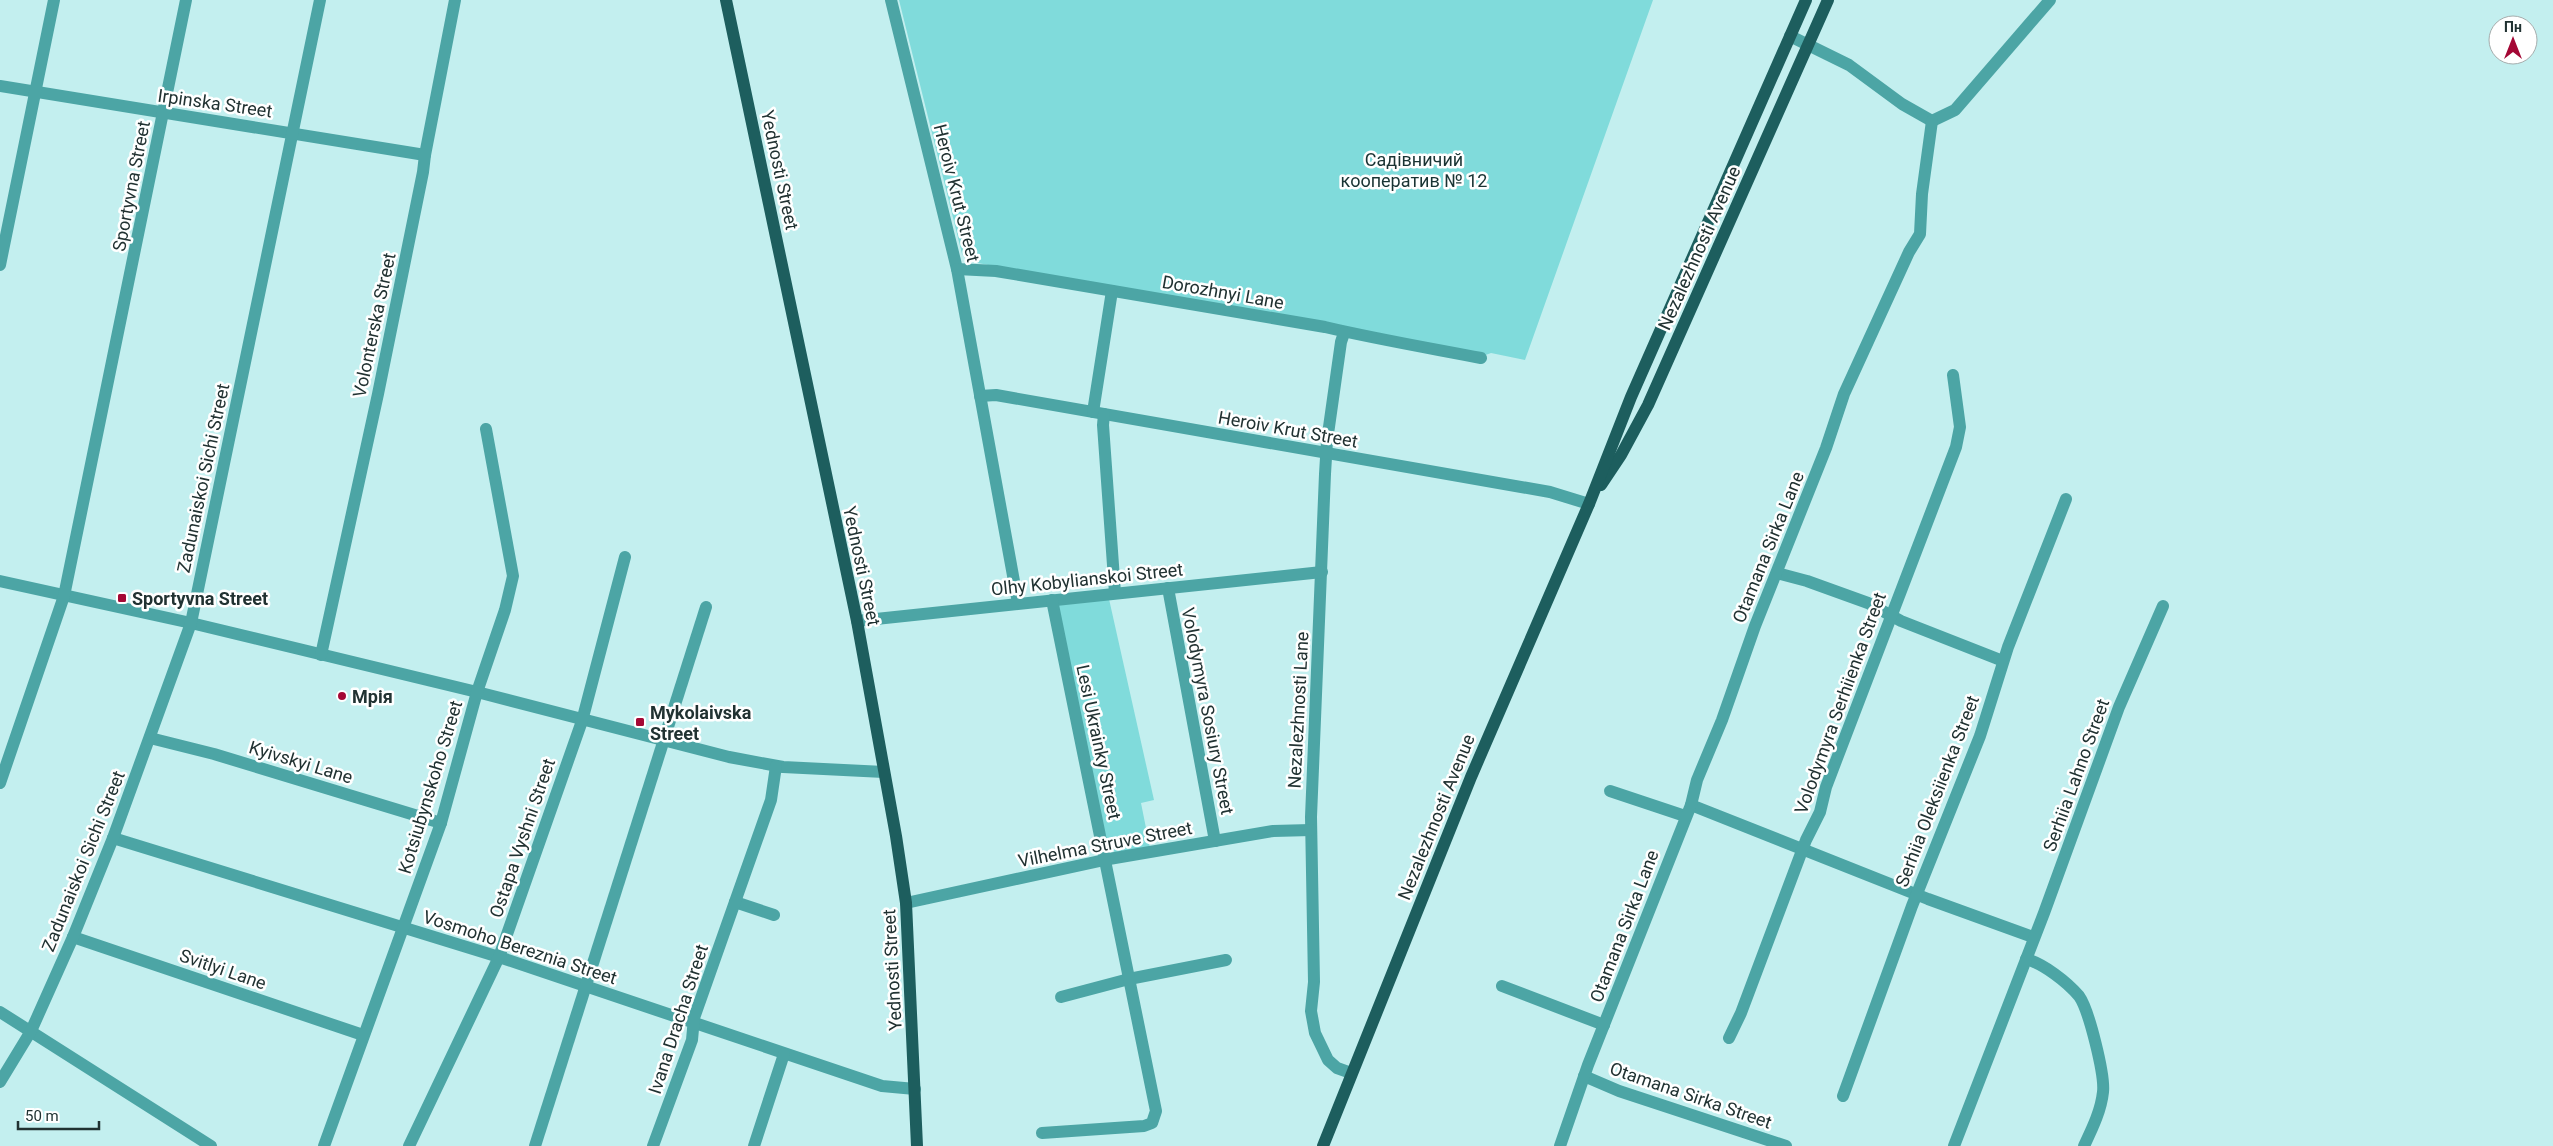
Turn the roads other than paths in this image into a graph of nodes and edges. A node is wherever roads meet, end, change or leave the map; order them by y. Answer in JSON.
{"nodes":[{"id":1,"x":54,"y":0,"type":"edge"},
{"id":2,"x":186,"y":0,"type":"edge"},
{"id":3,"x":320,"y":0,"type":"edge"},
{"id":4,"x":455,"y":0,"type":"edge"},
{"id":5,"x":726,"y":0,"type":"edge"},
{"id":6,"x":891,"y":0,"type":"edge"},
{"id":7,"x":1806,"y":0,"type":"edge"},
{"id":8,"x":1828,"y":0,"type":"edge"},
{"id":9,"x":2050,"y":0,"type":"edge"},
{"id":10,"x":1790,"y":36,"type":"junction"},
{"id":11,"x":1808,"y":44,"type":"junction"},
{"id":12,"x":0,"y":86,"type":"edge"},
{"id":13,"x":35,"y":92,"type":"junction"},
{"id":14,"x":162,"y":113,"type":"junction"},
{"id":15,"x":1932,"y":121,"type":"junction"},
{"id":16,"x":294,"y":132,"type":"junction"},
{"id":17,"x":425,"y":155,"type":"junction"},
{"id":18,"x":0,"y":265,"type":"edge"},
{"id":19,"x":957,"y":268,"type":"junction"},
{"id":20,"x":1112,"y":291,"type":"junction"},
{"id":21,"x":1344,"y":333,"type":"junction"},
{"id":22,"x":1480,"y":358,"type":"dead end"},
{"id":23,"x":1953,"y":375,"type":"dead end"},
{"id":24,"x":980,"y":396,"type":"junction"},
{"id":25,"x":1628,"y":404,"type":"junction"},
{"id":26,"x":1645,"y":411,"type":"junction"},
{"id":27,"x":1098,"y":413,"type":"junction"},
{"id":28,"x":486,"y":429,"type":"dead end"},
{"id":29,"x":1326,"y":453,"type":"junction"},
{"id":30,"x":2066,"y":499,"type":"dead end"},
{"id":31,"x":1589,"y":504,"type":"junction"},
{"id":32,"x":625,"y":557,"type":"dead end"},
{"id":33,"x":1322,"y":572,"type":"junction"},
{"id":34,"x":1777,"y":573,"type":"junction"},
{"id":35,"x":0,"y":581,"type":"edge"},
{"id":36,"x":1168,"y":588,"type":"junction"},
{"id":37,"x":1115,"y":593,"type":"junction"},
{"id":38,"x":64,"y":596,"type":"junction"},
{"id":39,"x":1052,"y":600,"type":"junction"},
{"id":40,"x":1018,"y":603,"type":"junction"},
{"id":41,"x":2163,"y":606,"type":"dead end"},
{"id":42,"x":706,"y":607,"type":"dead end"},
{"id":43,"x":1892,"y":616,"type":"junction"},
{"id":44,"x":856,"y":621,"type":"junction"},
{"id":45,"x":191,"y":623,"type":"junction"},
{"id":46,"x":321,"y":655,"type":"junction"},
{"id":47,"x":2003,"y":661,"type":"junction"},
{"id":48,"x":477,"y":692,"type":"junction"},
{"id":49,"x":582,"y":721,"type":"junction"},
{"id":50,"x":150,"y":738,"type":"junction"},
{"id":51,"x":664,"y":742,"type":"junction"},
{"id":52,"x":776,"y":766,"type":"junction"},
{"id":53,"x":884,"y":772,"type":"junction"},
{"id":54,"x":0,"y":783,"type":"edge"},
{"id":55,"x":1610,"y":791,"type":"dead end"},
{"id":56,"x":1688,"y":810,"type":"junction"},
{"id":57,"x":441,"y":824,"type":"junction"},
{"id":58,"x":1311,"y":830,"type":"junction"},
{"id":59,"x":113,"y":838,"type":"junction"},
{"id":60,"x":1215,"y":841,"type":"junction"},
{"id":61,"x":1803,"y":849,"type":"junction"},
{"id":62,"x":1103,"y":860,"type":"junction"},
{"id":63,"x":1917,"y":894,"type":"junction"},
{"id":64,"x":735,"y":902,"type":"junction"},
{"id":65,"x":906,"y":903,"type":"junction"},
{"id":66,"x":774,"y":915,"type":"dead end"},
{"id":67,"x":403,"y":927,"type":"junction"},
{"id":68,"x":72,"y":937,"type":"junction"},
{"id":69,"x":2033,"y":937,"type":"junction"},
{"id":70,"x":499,"y":957,"type":"junction"},
{"id":71,"x":2026,"y":959,"type":"junction"},
{"id":72,"x":1226,"y":960,"type":"dead end"},
{"id":73,"x":1129,"y":979,"type":"junction"},
{"id":74,"x":1502,"y":986,"type":"dead end"},
{"id":75,"x":586,"y":987,"type":"junction"},
{"id":76,"x":1061,"y":997,"type":"dead end"},
{"id":77,"x":0,"y":1012,"type":"edge"},
{"id":78,"x":694,"y":1024,"type":"junction"},
{"id":79,"x":1604,"y":1025,"type":"junction"},
{"id":80,"x":31,"y":1031,"type":"junction"},
{"id":81,"x":363,"y":1035,"type":"junction"},
{"id":82,"x":1729,"y":1038,"type":"dead end"},
{"id":83,"x":784,"y":1054,"type":"junction"},
{"id":84,"x":1351,"y":1073,"type":"junction"},
{"id":85,"x":1584,"y":1076,"type":"junction"},
{"id":86,"x":0,"y":1082,"type":"edge"},
{"id":87,"x":915,"y":1089,"type":"junction"},
{"id":88,"x":1843,"y":1096,"type":"dead end"},
{"id":89,"x":1042,"y":1133,"type":"dead end"},
{"id":90,"x":211,"y":1146,"type":"edge"},
{"id":91,"x":324,"y":1146,"type":"edge"},
{"id":92,"x":409,"y":1146,"type":"edge"},
{"id":93,"x":535,"y":1146,"type":"edge"},
{"id":94,"x":653,"y":1146,"type":"edge"},
{"id":95,"x":754,"y":1146,"type":"edge"},
{"id":96,"x":917,"y":1146,"type":"edge"},
{"id":97,"x":1323,"y":1146,"type":"edge"},
{"id":98,"x":1560,"y":1146,"type":"edge"},
{"id":99,"x":1786,"y":1146,"type":"edge"},
{"id":100,"x":1954,"y":1146,"type":"edge"},
{"id":101,"x":2084,"y":1146,"type":"edge"}],
"edges":[{"from":1,"to":13,"type":"street"},
{"from":2,"to":14,"type":"street","name":"Sportyvna Street"},
{"from":3,"to":16,"type":"street","name":"Zadunaiskoi Sichi Street"},
{"from":4,"to":17,"type":"street","name":"Volonterska Street"},
{"from":5,"to":44,"type":"main road","name":"Yednosti Street"},
{"from":6,"to":19,"type":"street","name":"Heroiv Krut Street"},
{"from":7,"to":10,"type":"main road","name":"Nezalezhnosti Avenue"},
{"from":8,"to":11,"type":"main road","name":"Nezalezhnosti Avenue"},
{"from":9,"to":15,"type":"street"},
{"from":10,"to":11,"type":"street"},
{"from":10,"to":25,"type":"main road","name":"Nezalezhnosti Avenue"},
{"from":11,"to":15,"type":"street"},
{"from":11,"to":26,"type":"main road","name":"Nezalezhnosti Avenue"},
{"from":12,"to":13,"type":"street","name":"Irpinska Street"},
{"from":13,"to":14,"type":"street","name":"Irpinska Street"},
{"from":13,"to":18,"type":"street"},
{"from":14,"to":16,"type":"street","name":"Irpinska Street"},
{"from":14,"to":38,"type":"street","name":"Sportyvna Street"},
{"from":15,"to":34,"type":"street","name":"Otamana Sirka Lane"},
{"from":16,"to":17,"type":"street","name":"Irpinska Street"},
{"from":16,"to":45,"type":"street","name":"Zadunaiskoi Sichi Street"},
{"from":17,"to":46,"type":"street","name":"Volonterska Street"},
{"from":19,"to":20,"type":"street","name":"Dorozhnyi Lane"},
{"from":19,"to":24,"type":"street","name":"Heroiv Krut Street"},
{"from":20,"to":21,"type":"street","name":"Dorozhnyi Lane"},
{"from":20,"to":27,"type":"street"},
{"from":21,"to":22,"type":"street","name":"Dorozhnyi Lane"},
{"from":21,"to":29,"type":"street","name":"Nezalezhnosti Lane"},
{"from":23,"to":43,"type":"street","name":"Volodymyra Serhiienka Street"},
{"from":24,"to":27,"type":"street","name":"Heroiv Krut Street"},
{"from":24,"to":40,"type":"street","name":"Heroiv Krut Street"},
{"from":25,"to":26,"type":"main road"},
{"from":25,"to":31,"type":"main road","name":"Nezalezhnosti Avenue"},
{"from":26,"to":31,"type":"main road","name":"Nezalezhnosti Avenue"},
{"from":27,"to":29,"type":"street","name":"Heroiv Krut Street"},
{"from":27,"to":37,"type":"street"},
{"from":28,"to":48,"type":"street","name":"Kotsiubynskoho Street"},
{"from":29,"to":31,"type":"street","name":"Heroiv Krut Street"},
{"from":29,"to":33,"type":"street","name":"Nezalezhnosti Lane"},
{"from":30,"to":47,"type":"street","name":"Serhiia Oleksiienka Street"},
{"from":31,"to":84,"type":"main road","name":"Nezalezhnosti Avenue"},
{"from":32,"to":49,"type":"street","name":"Ostapa Vyshni Street"},
{"from":33,"to":36,"type":"street","name":"Olhy Kobylianskoi Street"},
{"from":33,"to":58,"type":"street","name":"Nezalezhnosti Lane"},
{"from":34,"to":43,"type":"street"},
{"from":34,"to":56,"type":"street","name":"Otamana Sirka Lane"},
{"from":35,"to":38,"type":"street"},
{"from":36,"to":37,"type":"street","name":"Olhy Kobylianskoi Street"},
{"from":36,"to":60,"type":"street","name":"Volodymyra Sosiury Street"},
{"from":37,"to":39,"type":"street","name":"Olhy Kobylianskoi Street"},
{"from":38,"to":45,"type":"street"},
{"from":38,"to":54,"type":"street","name":"Sportyvna Street"},
{"from":39,"to":40,"type":"street","name":"Olhy Kobylianskoi Street"},
{"from":39,"to":62,"type":"street","name":"Lesi Ukrainky Street"},
{"from":40,"to":44,"type":"street","name":"Olhy Kobylianskoi Street"},
{"from":41,"to":69,"type":"street","name":"Serhiia Lahno Street"},
{"from":42,"to":51,"type":"street"},
{"from":43,"to":47,"type":"street"},
{"from":43,"to":61,"type":"street","name":"Volodymyra Serhiienka Street"},
{"from":44,"to":53,"type":"main road","name":"Yednosti Street"},
{"from":45,"to":46,"type":"street"},
{"from":45,"to":50,"type":"street","name":"Zadunaiskoi Sichi Street"},
{"from":46,"to":48,"type":"street"},
{"from":47,"to":63,"type":"street","name":"Serhiia Oleksiienka Street"},
{"from":48,"to":49,"type":"street"},
{"from":48,"to":57,"type":"street","name":"Kotsiubynskoho Street"},
{"from":49,"to":51,"type":"street"},
{"from":49,"to":70,"type":"street","name":"Ostapa Vyshni Street"},
{"from":50,"to":57,"type":"street","name":"Kyivskyi Lane"},
{"from":50,"to":59,"type":"street","name":"Zadunaiskoi Sichi Street"},
{"from":51,"to":52,"type":"street"},
{"from":51,"to":75,"type":"street"},
{"from":52,"to":53,"type":"street"},
{"from":52,"to":64,"type":"street","name":"Ivana Dracha Street"},
{"from":53,"to":65,"type":"main road","name":"Yednosti Street"},
{"from":55,"to":56,"type":"street"},
{"from":56,"to":61,"type":"street"},
{"from":56,"to":79,"type":"street","name":"Otamana Sirka Lane"},
{"from":57,"to":67,"type":"street","name":"Kotsiubynskoho Street"},
{"from":58,"to":60,"type":"street","name":"Vilhelma Struve Street"},
{"from":58,"to":84,"type":"street","name":"Nezalezhnosti Lane"},
{"from":59,"to":67,"type":"street","name":"Vosmoho Bereznia Street"},
{"from":59,"to":68,"type":"street","name":"Zadunaiskoi Sichi Street"},
{"from":60,"to":62,"type":"street","name":"Vilhelma Struve Street"},
{"from":61,"to":63,"type":"street"},
{"from":61,"to":82,"type":"street","name":"Volodymyra Serhiienka Street"},
{"from":62,"to":65,"type":"street","name":"Vilhelma Struve Street"},
{"from":62,"to":73,"type":"street","name":"Lesi Ukrainky Street"},
{"from":63,"to":69,"type":"street"},
{"from":63,"to":88,"type":"street","name":"Serhiia Oleksiienka Street"},
{"from":64,"to":66,"type":"street"},
{"from":64,"to":78,"type":"street","name":"Ivana Dracha Street"},
{"from":65,"to":87,"type":"main road","name":"Yednosti Street"},
{"from":67,"to":70,"type":"street","name":"Vosmoho Bereznia Street"},
{"from":67,"to":81,"type":"street","name":"Kotsiubynskoho Street"},
{"from":68,"to":80,"type":"street","name":"Zadunaiskoi Sichi Street"},
{"from":68,"to":81,"type":"street","name":"Svitlyi Lane"},
{"from":69,"to":71,"type":"street","name":"Serhiia Lahno Street"},
{"from":70,"to":75,"type":"street","name":"Vosmoho Bereznia Street"},
{"from":70,"to":92,"type":"street","name":"Ostapa Vyshni Street"},
{"from":71,"to":100,"type":"street","name":"Serhiia Lahno Street"},
{"from":71,"to":101,"type":"street"},
{"from":72,"to":73,"type":"street"},
{"from":73,"to":76,"type":"street"},
{"from":73,"to":89,"type":"street","name":"Lesi Ukrainky Street"},
{"from":74,"to":79,"type":"street"},
{"from":75,"to":78,"type":"street","name":"Vosmoho Bereznia Street"},
{"from":75,"to":93,"type":"street"},
{"from":77,"to":80,"type":"street"},
{"from":78,"to":83,"type":"street","name":"Vosmoho Bereznia Street"},
{"from":78,"to":94,"type":"street","name":"Ivana Dracha Street"},
{"from":79,"to":85,"type":"street","name":"Otamana Sirka Lane"},
{"from":80,"to":86,"type":"street","name":"Zadunaiskoi Sichi Street"},
{"from":80,"to":90,"type":"street"},
{"from":81,"to":91,"type":"street","name":"Kotsiubynskoho Street"},
{"from":83,"to":87,"type":"street","name":"Vosmoho Bereznia Street"},
{"from":83,"to":95,"type":"street"},
{"from":84,"to":97,"type":"main road","name":"Nezalezhnosti Avenue"},
{"from":85,"to":98,"type":"street","name":"Otamana Sirka Lane"},
{"from":85,"to":99,"type":"street","name":"Otamana Sirka Street"},
{"from":87,"to":96,"type":"main road","name":"Yednosti Street"}]}
